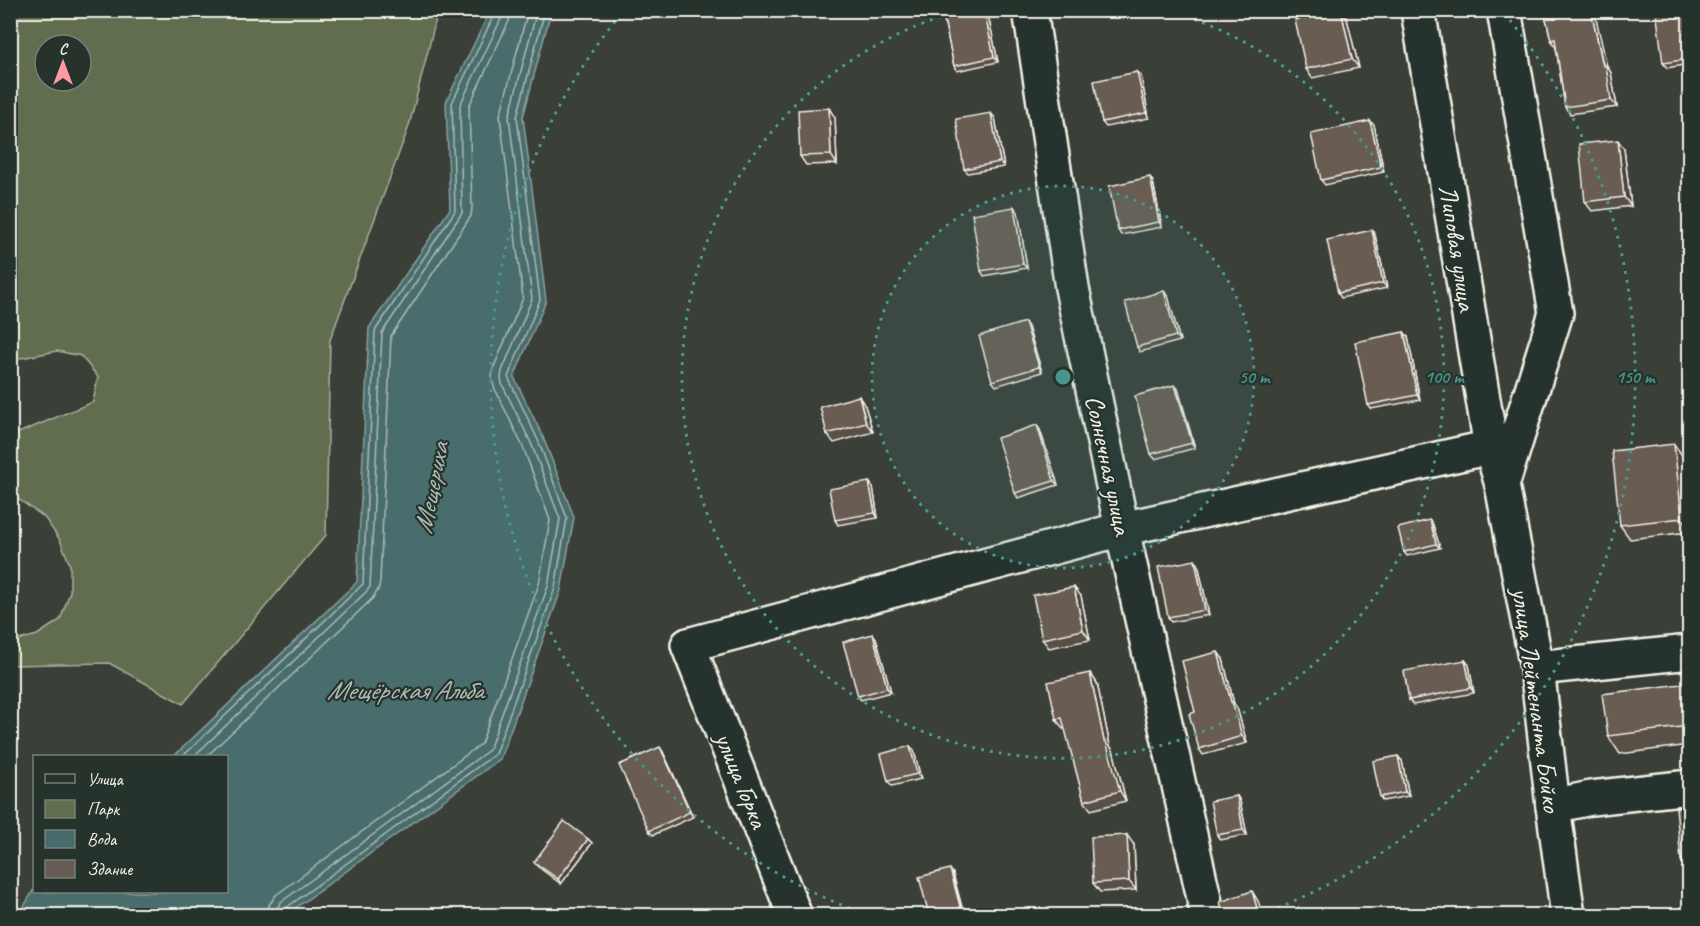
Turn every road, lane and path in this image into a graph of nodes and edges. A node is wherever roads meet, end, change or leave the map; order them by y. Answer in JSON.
{"nodes":[{"id":1,"x":1030,"y":10,"type":"edge"},
{"id":2,"x":1418,"y":10,"type":"edge"},
{"id":3,"x":1504,"y":10,"type":"edge"},
{"id":4,"x":1491,"y":447,"type":"junction"},
{"id":5,"x":1502,"y":485,"type":"junction"},
{"id":6,"x":1122,"y":529,"type":"junction"},
{"id":7,"x":1689,"y":652,"type":"edge"},
{"id":8,"x":1537,"y":668,"type":"junction"},
{"id":9,"x":1689,"y":787,"type":"edge"},
{"id":10,"x":1553,"y":806,"type":"junction"},
{"id":11,"x":795,"y":915,"type":"edge"},
{"id":12,"x":1208,"y":915,"type":"edge"},
{"id":13,"x":1568,"y":915,"type":"edge"}],
"edges":[{"from":1,"to":6,"type":"street","name":"Солнечная улица"},
{"from":2,"to":4,"type":"street","name":"Липовая улица"},
{"from":3,"to":5,"type":"street"},
{"from":4,"to":5,"type":"street","name":"Липовая улица"},
{"from":4,"to":6,"type":"street"},
{"from":5,"to":8,"type":"street","name":"улица Лейтенанта Бойко"},
{"from":6,"to":11,"type":"street","name":"улица Горка"},
{"from":6,"to":12,"type":"street","name":"Солнечная улица"},
{"from":7,"to":8,"type":"street"},
{"from":8,"to":10,"type":"street","name":"улица Лейтенанта Бойко"},
{"from":9,"to":10,"type":"street"},
{"from":10,"to":13,"type":"street","name":"улица Лейтенанта Бойко"}]}
